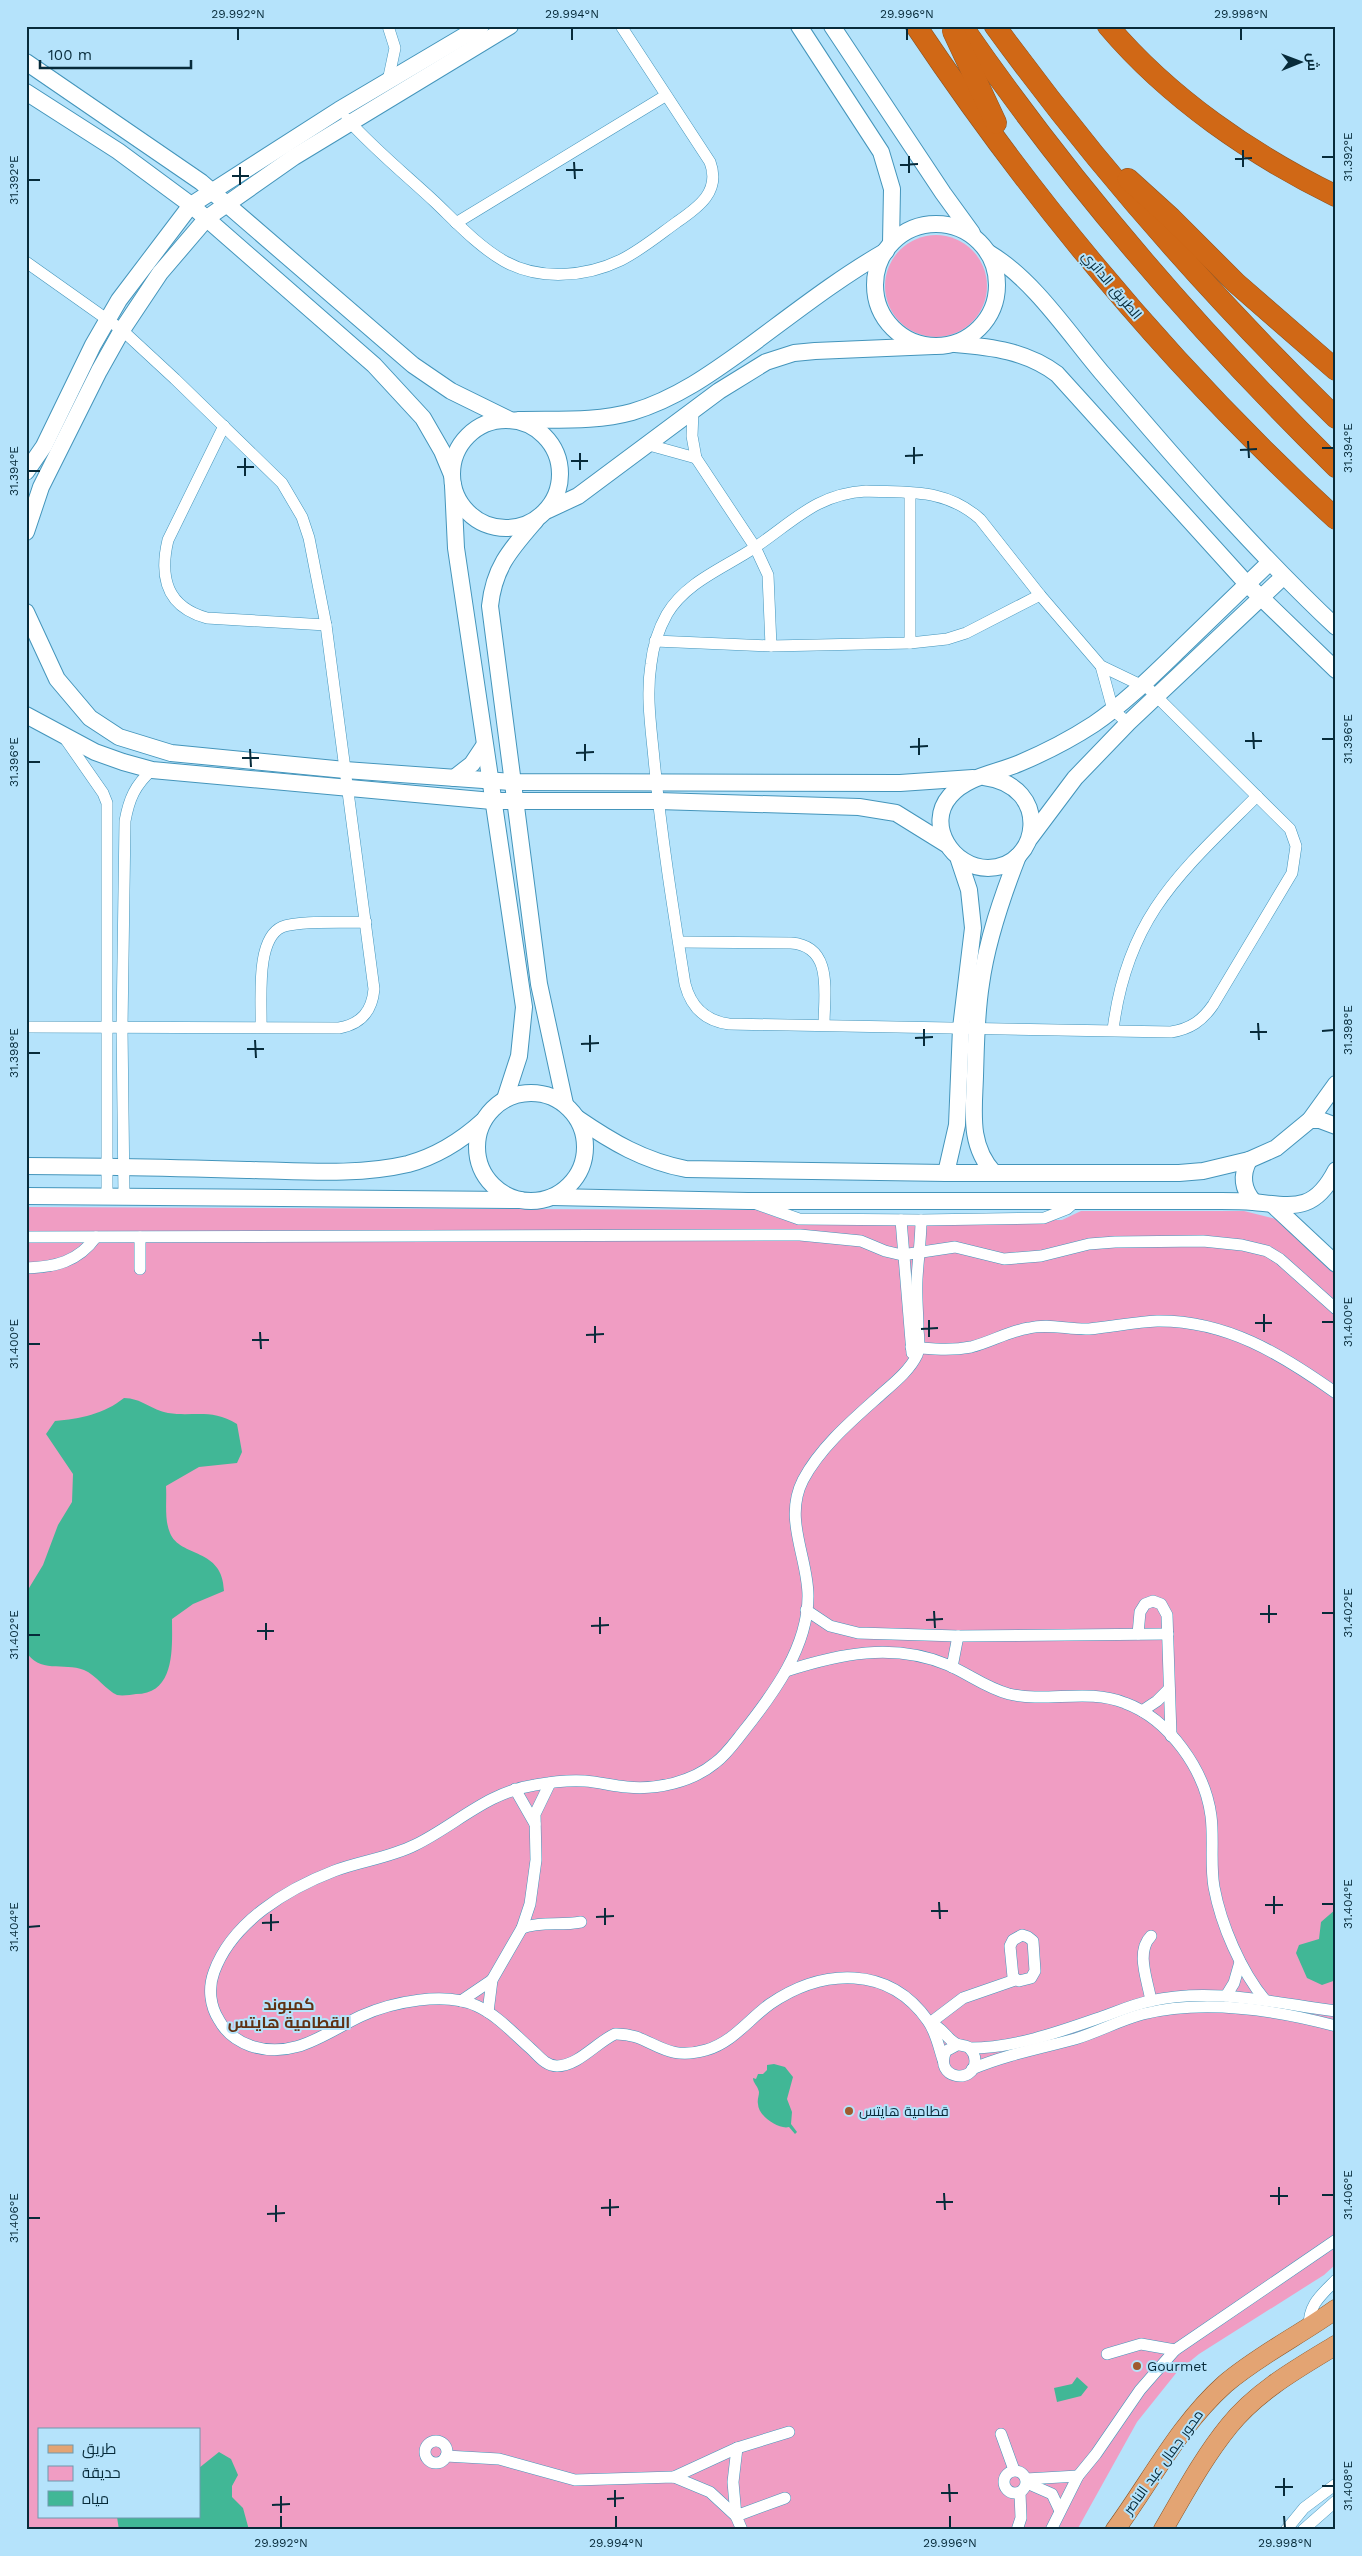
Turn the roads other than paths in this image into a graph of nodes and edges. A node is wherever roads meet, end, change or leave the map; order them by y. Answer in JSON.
{"nodes":[{"id":1,"x":388,"y":26,"type":"edge"},
{"id":2,"x":481,"y":26,"type":"edge"},
{"id":3,"x":510,"y":26,"type":"edge"},
{"id":4,"x":621,"y":26,"type":"edge"},
{"id":5,"x":799,"y":26,"type":"edge"},
{"id":6,"x":832,"y":26,"type":"edge"},
{"id":7,"x":916,"y":26,"type":"edge"},
{"id":8,"x":951,"y":26,"type":"edge"},
{"id":9,"x":962,"y":26,"type":"edge"},
{"id":10,"x":995,"y":26,"type":"edge"},
{"id":11,"x":1108,"y":26,"type":"edge"},
{"id":12,"x":26,"y":62,"type":"edge"},
{"id":13,"x":388,"y":81,"type":"junction"},
{"id":14,"x":26,"y":92,"type":"edge"},
{"id":15,"x":665,"y":96,"type":"junction"},
{"id":16,"x":340,"y":110,"type":"junction"},
{"id":17,"x":352,"y":124,"type":"junction"},
{"id":18,"x":1093,"y":151,"type":"junction"},
{"id":19,"x":1016,"y":166,"type":"junction"},
{"id":20,"x":211,"y":190,"type":"junction"},
{"id":21,"x":1336,"y":196,"type":"edge"},
{"id":22,"x":226,"y":203,"type":"junction"},
{"id":23,"x":191,"y":205,"type":"junction"},
{"id":24,"x":206,"y":218,"type":"junction"},
{"id":25,"x":456,"y":223,"type":"junction"},
{"id":26,"x":975,"y":237,"type":"junction"},
{"id":27,"x":888,"y":247,"type":"junction"},
{"id":28,"x":989,"y":253,"type":"junction"},
{"id":29,"x":26,"y":262,"type":"edge"},
{"id":30,"x":108,"y":318,"type":"junction"},
{"id":31,"x":122,"y":330,"type":"junction"},
{"id":32,"x":955,"y":344,"type":"junction"},
{"id":33,"x":934,"y":346,"type":"junction"},
{"id":34,"x":728,"y":362,"type":"junction"},
{"id":35,"x":1336,"y":370,"type":"edge"},
{"id":36,"x":739,"y":378,"type":"junction"},
{"id":37,"x":693,"y":411,"type":"junction"},
{"id":38,"x":1336,"y":418,"type":"edge"},
{"id":39,"x":513,"y":420,"type":"junction"},
{"id":40,"x":224,"y":426,"type":"junction"},
{"id":41,"x":649,"y":445,"type":"junction"},
{"id":42,"x":696,"y":458,"type":"junction"},
{"id":43,"x":1336,"y":467,"type":"edge"},
{"id":44,"x":26,"y":472,"type":"edge"},
{"id":45,"x":452,"y":480,"type":"junction"},
{"id":46,"x":910,"y":493,"type":"junction"},
{"id":47,"x":542,"y":515,"type":"junction"},
{"id":48,"x":1336,"y":519,"type":"edge"},
{"id":49,"x":26,"y":532,"type":"edge"},
{"id":50,"x":755,"y":547,"type":"junction"},
{"id":51,"x":1269,"y":563,"type":"junction"},
{"id":52,"x":1283,"y":577,"type":"junction"},
{"id":53,"x":1247,"y":584,"type":"junction"},
{"id":54,"x":1040,"y":595,"type":"junction"},
{"id":55,"x":1261,"y":597,"type":"junction"},
{"id":56,"x":26,"y":612,"type":"edge"},
{"id":57,"x":326,"y":624,"type":"junction"},
{"id":58,"x":1336,"y":627,"type":"edge"},
{"id":59,"x":655,"y":641,"type":"junction"},
{"id":60,"x":910,"y":643,"type":"junction"},
{"id":61,"x":771,"y":646,"type":"junction"},
{"id":62,"x":1101,"y":666,"type":"junction"},
{"id":63,"x":1336,"y":670,"type":"edge"},
{"id":64,"x":1143,"y":684,"type":"junction"},
{"id":65,"x":1157,"y":698,"type":"junction"},
{"id":66,"x":1113,"y":710,"type":"junction"},
{"id":67,"x":26,"y":715,"type":"edge"},
{"id":68,"x":1128,"y":723,"type":"junction"},
{"id":69,"x":64,"y":736,"type":"junction"},
{"id":70,"x":484,"y":746,"type":"junction"},
{"id":71,"x":152,"y":770,"type":"junction"},
{"id":72,"x":346,"y":770,"type":"junction"},
{"id":73,"x":454,"y":778,"type":"junction"},
{"id":74,"x":979,"y":778,"type":"junction"},
{"id":75,"x":489,"y":781,"type":"junction"},
{"id":76,"x":656,"y":781,"type":"junction"},
{"id":77,"x":512,"y":782,"type":"junction"},
{"id":78,"x":348,"y":788,"type":"junction"},
{"id":79,"x":1257,"y":796,"type":"junction"},
{"id":80,"x":514,"y":800,"type":"junction"},
{"id":81,"x":492,"y":801,"type":"junction"},
{"id":82,"x":658,"y":801,"type":"junction"},
{"id":83,"x":1028,"y":842,"type":"junction"},
{"id":84,"x":946,"y":844,"type":"junction"},
{"id":85,"x":1018,"y":856,"type":"junction"},
{"id":86,"x":959,"y":860,"type":"junction"},
{"id":87,"x":108,"y":913,"type":"junction"},
{"id":88,"x":124,"y":913,"type":"junction"},
{"id":89,"x":366,"y":922,"type":"junction"},
{"id":90,"x":679,"y":942,"type":"junction"},
{"id":91,"x":824,"y":1025,"type":"junction"},
{"id":92,"x":26,"y":1027,"type":"edge"},
{"id":93,"x":107,"y":1027,"type":"junction"},
{"id":94,"x":262,"y":1027,"type":"junction"},
{"id":95,"x":122,"y":1028,"type":"junction"},
{"id":96,"x":968,"y":1028,"type":"junction"},
{"id":97,"x":1113,"y":1030,"type":"junction"},
{"id":98,"x":1336,"y":1084,"type":"edge"},
{"id":99,"x":505,"y":1099,"type":"junction"},
{"id":100,"x":565,"y":1104,"type":"junction"},
{"id":101,"x":577,"y":1118,"type":"junction"},
{"id":102,"x":1310,"y":1120,"type":"junction"},
{"id":103,"x":483,"y":1121,"type":"junction"},
{"id":104,"x":1336,"y":1126,"type":"edge"},
{"id":105,"x":1250,"y":1160,"type":"junction"},
{"id":106,"x":26,"y":1166,"type":"edge"},
{"id":107,"x":106,"y":1166,"type":"junction"},
{"id":108,"x":124,"y":1166,"type":"junction"},
{"id":109,"x":1336,"y":1170,"type":"edge"},
{"id":110,"x":946,"y":1173,"type":"junction"},
{"id":111,"x":994,"y":1173,"type":"junction"},
{"id":112,"x":107,"y":1195,"type":"junction"},
{"id":113,"x":124,"y":1195,"type":"junction"},
{"id":114,"x":26,"y":1196,"type":"edge"},
{"id":115,"x":552,"y":1197,"type":"junction"},
{"id":116,"x":520,"y":1200,"type":"junction"},
{"id":117,"x":748,"y":1201,"type":"junction"},
{"id":118,"x":1076,"y":1201,"type":"junction"},
{"id":119,"x":1254,"y":1202,"type":"junction"},
{"id":120,"x":1274,"y":1206,"type":"junction"},
{"id":121,"x":901,"y":1220,"type":"junction"},
{"id":122,"x":921,"y":1220,"type":"junction"},
{"id":123,"x":1300,"y":1231,"type":"junction"},
{"id":124,"x":26,"y":1237,"type":"edge"},
{"id":125,"x":96,"y":1237,"type":"junction"},
{"id":126,"x":140,"y":1237,"type":"junction"},
{"id":127,"x":921,"y":1254,"type":"junction"},
{"id":128,"x":902,"y":1255,"type":"junction"},
{"id":129,"x":1336,"y":1264,"type":"edge"},
{"id":130,"x":26,"y":1268,"type":"edge"},
{"id":131,"x":140,"y":1269,"type":"dead end"},
{"id":132,"x":1336,"y":1278,"type":"edge"},
{"id":133,"x":1336,"y":1309,"type":"edge"},
{"id":134,"x":915,"y":1348,"type":"junction"},
{"id":135,"x":1336,"y":1393,"type":"edge"},
{"id":136,"x":806,"y":1610,"type":"junction"},
{"id":137,"x":1138,"y":1634,"type":"junction"},
{"id":138,"x":1168,"y":1634,"type":"junction"},
{"id":139,"x":958,"y":1636,"type":"junction"},
{"id":140,"x":952,"y":1667,"type":"junction"},
{"id":141,"x":786,"y":1672,"type":"junction"},
{"id":142,"x":1169,"y":1689,"type":"junction"},
{"id":143,"x":1142,"y":1710,"type":"junction"},
{"id":144,"x":1171,"y":1736,"type":"junction"},
{"id":145,"x":550,"y":1783,"type":"junction"},
{"id":146,"x":515,"y":1789,"type":"junction"},
{"id":147,"x":535,"y":1824,"type":"junction"},
{"id":148,"x":530,"y":1904,"type":"junction"},
{"id":149,"x":544,"y":1922,"type":"junction"},
{"id":150,"x":581,"y":1922,"type":"dead end"},
{"id":151,"x":522,"y":1928,"type":"junction"},
{"id":152,"x":1151,"y":1936,"type":"dead end"},
{"id":153,"x":1240,"y":1962,"type":"junction"},
{"id":154,"x":492,"y":1980,"type":"junction"},
{"id":155,"x":1015,"y":1980,"type":"dead end"},
{"id":156,"x":1226,"y":1996,"type":"junction"},
{"id":157,"x":1265,"y":2000,"type":"junction"},
{"id":158,"x":461,"y":2001,"type":"junction"},
{"id":159,"x":1151,"y":2001,"type":"junction"},
{"id":160,"x":1336,"y":2011,"type":"edge"},
{"id":161,"x":488,"y":2012,"type":"junction"},
{"id":162,"x":930,"y":2023,"type":"junction"},
{"id":163,"x":1336,"y":2026,"type":"edge"},
{"id":164,"x":957,"y":2045,"type":"junction"},
{"id":165,"x":970,"y":2048,"type":"junction"},
{"id":166,"x":943,"y":2060,"type":"junction"},
{"id":167,"x":972,"y":2069,"type":"junction"},
{"id":168,"x":1336,"y":2240,"type":"edge"},
{"id":169,"x":1336,"y":2280,"type":"edge"},
{"id":170,"x":1336,"y":2309,"type":"edge"},
{"id":171,"x":1309,"y":2329,"type":"junction"},
{"id":172,"x":1336,"y":2345,"type":"edge"},
{"id":173,"x":1174,"y":2350,"type":"junction"},
{"id":174,"x":1107,"y":2354,"type":"dead end"},
{"id":175,"x":789,"y":2432,"type":"dead end"},
{"id":176,"x":1001,"y":2434,"type":"dead end"},
{"id":177,"x":737,"y":2448,"type":"junction"},
{"id":178,"x":446,"y":2456,"type":"dead end"},
{"id":179,"x":1014,"y":2470,"type":"junction"},
{"id":180,"x":1078,"y":2476,"type":"junction"},
{"id":181,"x":674,"y":2477,"type":"junction"},
{"id":182,"x":1336,"y":2484,"type":"edge"},
{"id":183,"x":1024,"y":2485,"type":"junction"},
{"id":184,"x":786,"y":2498,"type":"dead end"},
{"id":185,"x":1336,"y":2501,"type":"edge"},
{"id":186,"x":1060,"y":2510,"type":"junction"},
{"id":187,"x":736,"y":2516,"type":"junction"},
{"id":188,"x":742,"y":2530,"type":"edge"},
{"id":189,"x":1017,"y":2530,"type":"edge"},
{"id":190,"x":1051,"y":2530,"type":"edge"},
{"id":191,"x":1115,"y":2530,"type":"edge"},
{"id":192,"x":1163,"y":2530,"type":"edge"},
{"id":193,"x":1286,"y":2530,"type":"edge"},
{"id":194,"x":1303,"y":2530,"type":"edge"}],
"edges":[{"from":1,"to":13,"type":"street"},
{"from":2,"to":13,"type":"street"},
{"from":3,"to":17,"type":"street"},
{"from":4,"to":15,"type":"street"},
{"from":5,"to":27,"type":"street"},
{"from":6,"to":26,"type":"street"},
{"from":7,"to":19,"type":"highway","name":"الطريق الدائري"},
{"from":8,"to":19,"type":"highway"},
{"from":9,"to":43,"type":"highway"},
{"from":10,"to":18,"type":"highway"},
{"from":11,"to":21,"type":"highway"},
{"from":12,"to":20,"type":"street"},
{"from":13,"to":16,"type":"street"},
{"from":14,"to":23,"type":"street"},
{"from":15,"to":25,"type":"street"},
{"from":15,"to":25,"type":"street"},
{"from":16,"to":17,"type":"street"},
{"from":16,"to":20,"type":"street"},
{"from":17,"to":22,"type":"street"},
{"from":17,"to":25,"type":"street"},
{"from":18,"to":35,"type":"highway"},
{"from":18,"to":38,"type":"highway"},
{"from":19,"to":48,"type":"highway","name":"الطريق الدائري"},
{"from":20,"to":22,"type":"street"},
{"from":20,"to":23,"type":"street"},
{"from":22,"to":24,"type":"street"},
{"from":22,"to":39,"type":"street"},
{"from":23,"to":24,"type":"street"},
{"from":23,"to":30,"type":"street"},
{"from":24,"to":31,"type":"street"},
{"from":24,"to":45,"type":"street"},
{"from":26,"to":27,"type":"street"},
{"from":26,"to":28,"type":"street"},
{"from":27,"to":33,"type":"street"},
{"from":27,"to":34,"type":"street"},
{"from":28,"to":32,"type":"street"},
{"from":28,"to":51,"type":"street"},
{"from":29,"to":30,"type":"street"},
{"from":30,"to":31,"type":"street"},
{"from":30,"to":44,"type":"street"},
{"from":31,"to":40,"type":"street"},
{"from":31,"to":49,"type":"street"},
{"from":32,"to":33,"type":"street"},
{"from":32,"to":53,"type":"street"},
{"from":33,"to":36,"type":"street"},
{"from":34,"to":36,"type":"street"},
{"from":34,"to":39,"type":"street"},
{"from":36,"to":37,"type":"street"},
{"from":37,"to":41,"type":"street"},
{"from":37,"to":42,"type":"street"},
{"from":39,"to":45,"type":"street"},
{"from":39,"to":47,"type":"street"},
{"from":40,"to":57,"type":"street"},
{"from":40,"to":57,"type":"street"},
{"from":41,"to":42,"type":"street"},
{"from":41,"to":47,"type":"street"},
{"from":42,"to":50,"type":"street"},
{"from":45,"to":47,"type":"street"},
{"from":45,"to":70,"type":"street"},
{"from":46,"to":50,"type":"street"},
{"from":46,"to":54,"type":"street"},
{"from":46,"to":60,"type":"street"},
{"from":47,"to":77,"type":"street"},
{"from":50,"to":59,"type":"street"},
{"from":50,"to":61,"type":"street"},
{"from":51,"to":52,"type":"street"},
{"from":51,"to":53,"type":"street"},
{"from":52,"to":55,"type":"street"},
{"from":52,"to":58,"type":"street"},
{"from":53,"to":55,"type":"street"},
{"from":53,"to":64,"type":"street"},
{"from":54,"to":60,"type":"street"},
{"from":54,"to":62,"type":"street"},
{"from":55,"to":63,"type":"street"},
{"from":55,"to":65,"type":"street"},
{"from":56,"to":72,"type":"street"},
{"from":57,"to":72,"type":"street"},
{"from":59,"to":61,"type":"street"},
{"from":59,"to":76,"type":"street"},
{"from":60,"to":61,"type":"street"},
{"from":62,"to":64,"type":"street"},
{"from":62,"to":66,"type":"street"},
{"from":64,"to":65,"type":"street"},
{"from":64,"to":66,"type":"street"},
{"from":65,"to":68,"type":"street"},
{"from":65,"to":79,"type":"street"},
{"from":66,"to":68,"type":"street"},
{"from":66,"to":74,"type":"street"},
{"from":67,"to":69,"type":"street"},
{"from":68,"to":83,"type":"street"},
{"from":69,"to":71,"type":"street"},
{"from":69,"to":87,"type":"street"},
{"from":70,"to":73,"type":"street"},
{"from":70,"to":75,"type":"street"},
{"from":71,"to":78,"type":"street"},
{"from":71,"to":88,"type":"street"},
{"from":72,"to":73,"type":"street"},
{"from":72,"to":78,"type":"street"},
{"from":73,"to":75,"type":"street"},
{"from":74,"to":76,"type":"street"},
{"from":74,"to":83,"type":"street"},
{"from":74,"to":84,"type":"street"},
{"from":75,"to":77,"type":"street"},
{"from":75,"to":81,"type":"street"},
{"from":76,"to":77,"type":"street"},
{"from":76,"to":82,"type":"street"},
{"from":77,"to":80,"type":"street"},
{"from":78,"to":81,"type":"street"},
{"from":78,"to":89,"type":"street"},
{"from":79,"to":97,"type":"street"},
{"from":79,"to":97,"type":"street"},
{"from":80,"to":81,"type":"street"},
{"from":80,"to":82,"type":"street"},
{"from":80,"to":100,"type":"street"},
{"from":81,"to":99,"type":"street"},
{"from":82,"to":84,"type":"street"},
{"from":82,"to":90,"type":"street"},
{"from":83,"to":85,"type":"street"},
{"from":84,"to":86,"type":"street"},
{"from":85,"to":86,"type":"street"},
{"from":85,"to":96,"type":"street"},
{"from":86,"to":96,"type":"street"},
{"from":87,"to":88,"type":"street"},
{"from":87,"to":93,"type":"street"},
{"from":88,"to":95,"type":"street"},
{"from":89,"to":94,"type":"street"},
{"from":89,"to":94,"type":"street"},
{"from":90,"to":91,"type":"street"},
{"from":90,"to":91,"type":"street"},
{"from":91,"to":96,"type":"street"},
{"from":92,"to":93,"type":"street"},
{"from":93,"to":95,"type":"street"},
{"from":93,"to":107,"type":"street"},
{"from":94,"to":95,"type":"street"},
{"from":95,"to":108,"type":"street"},
{"from":96,"to":97,"type":"street"},
{"from":96,"to":110,"type":"street"},
{"from":96,"to":111,"type":"street"},
{"from":98,"to":102,"type":"street"},
{"from":99,"to":100,"type":"street"},
{"from":99,"to":103,"type":"street"},
{"from":100,"to":101,"type":"street"},
{"from":101,"to":110,"type":"street"},
{"from":101,"to":115,"type":"street"},
{"from":102,"to":104,"type":"street"},
{"from":102,"to":105,"type":"street"},
{"from":103,"to":108,"type":"street"},
{"from":103,"to":116,"type":"street"},
{"from":105,"to":111,"type":"street"},
{"from":105,"to":119,"type":"street"},
{"from":106,"to":107,"type":"street"},
{"from":107,"to":108,"type":"street"},
{"from":107,"to":112,"type":"street"},
{"from":108,"to":113,"type":"street"},
{"from":109,"to":120,"type":"street"},
{"from":110,"to":111,"type":"street"},
{"from":112,"to":113,"type":"street"},
{"from":112,"to":114,"type":"street"},
{"from":113,"to":116,"type":"street"},
{"from":115,"to":116,"type":"street"},
{"from":115,"to":117,"type":"street"},
{"from":117,"to":118,"type":"street"},
{"from":117,"to":121,"type":"street"},
{"from":118,"to":119,"type":"street"},
{"from":118,"to":122,"type":"street"},
{"from":119,"to":120,"type":"street"},
{"from":120,"to":123,"type":"street"},
{"from":121,"to":122,"type":"street"},
{"from":121,"to":128,"type":"street"},
{"from":122,"to":127,"type":"street"},
{"from":123,"to":129,"type":"street"},
{"from":123,"to":132,"type":"street"},
{"from":124,"to":125,"type":"street"},
{"from":125,"to":126,"type":"street"},
{"from":125,"to":130,"type":"street"},
{"from":126,"to":128,"type":"street"},
{"from":126,"to":131,"type":"street"},
{"from":127,"to":128,"type":"street"},
{"from":127,"to":133,"type":"street"},
{"from":127,"to":134,"type":"street"},
{"from":128,"to":134,"type":"street"},
{"from":134,"to":135,"type":"street"},
{"from":134,"to":136,"type":"street"},
{"from":136,"to":139,"type":"street"},
{"from":136,"to":141,"type":"street"},
{"from":137,"to":138,"type":"street"},
{"from":137,"to":138,"type":"street"},
{"from":137,"to":139,"type":"street"},
{"from":138,"to":142,"type":"street"},
{"from":139,"to":140,"type":"street"},
{"from":140,"to":141,"type":"street"},
{"from":140,"to":143,"type":"street"},
{"from":141,"to":145,"type":"street"},
{"from":142,"to":143,"type":"street"},
{"from":142,"to":144,"type":"street"},
{"from":143,"to":144,"type":"street"},
{"from":144,"to":153,"type":"street"},
{"from":145,"to":146,"type":"street"},
{"from":145,"to":147,"type":"street"},
{"from":146,"to":147,"type":"street"},
{"from":146,"to":158,"type":"street"},
{"from":147,"to":148,"type":"street"},
{"from":148,"to":149,"type":"street"},
{"from":148,"to":151,"type":"street"},
{"from":149,"to":150,"type":"street"},
{"from":149,"to":151,"type":"street"},
{"from":151,"to":154,"type":"street"},
{"from":152,"to":159,"type":"street"},
{"from":153,"to":156,"type":"street"},
{"from":153,"to":157,"type":"street"},
{"from":154,"to":158,"type":"street"},
{"from":154,"to":161,"type":"street"},
{"from":155,"to":162,"type":"street"},
{"from":156,"to":157,"type":"street"},
{"from":156,"to":159,"type":"street"},
{"from":157,"to":160,"type":"street"},
{"from":158,"to":161,"type":"street"},
{"from":159,"to":165,"type":"street"},
{"from":161,"to":162,"type":"street"},
{"from":162,"to":164,"type":"street"},
{"from":162,"to":166,"type":"street"},
{"from":163,"to":167,"type":"street"},
{"from":164,"to":165,"type":"street"},
{"from":164,"to":166,"type":"street"},
{"from":165,"to":167,"type":"street"},
{"from":166,"to":167,"type":"street"},
{"from":168,"to":173,"type":"street"},
{"from":169,"to":171,"type":"street"},
{"from":170,"to":171,"type":"main road","name":"محور جمال عبد الناصر"},
{"from":171,"to":191,"type":"main road","name":"محور جمال عبد الناصر"},
{"from":172,"to":192,"type":"main road"},
{"from":173,"to":174,"type":"street"},
{"from":173,"to":180,"type":"street"},
{"from":175,"to":177,"type":"street"},
{"from":176,"to":179,"type":"street"},
{"from":177,"to":181,"type":"street"},
{"from":177,"to":187,"type":"street"},
{"from":178,"to":181,"type":"street"},
{"from":179,"to":183,"type":"street"},
{"from":179,"to":183,"type":"street"},
{"from":180,"to":183,"type":"street"},
{"from":180,"to":186,"type":"street"},
{"from":181,"to":187,"type":"street"},
{"from":182,"to":193,"type":"street"},
{"from":183,"to":186,"type":"street"},
{"from":183,"to":189,"type":"street"},
{"from":184,"to":187,"type":"street"},
{"from":185,"to":194,"type":"street"},
{"from":186,"to":190,"type":"street"},
{"from":187,"to":188,"type":"street"}]}
